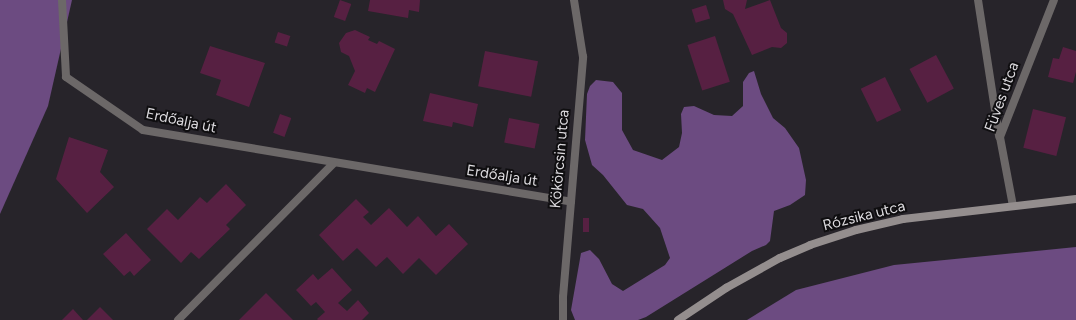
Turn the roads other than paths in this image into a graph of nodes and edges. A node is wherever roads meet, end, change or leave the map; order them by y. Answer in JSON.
{"nodes":[{"id":1,"x":62,"y":0,"type":"edge"},
{"id":2,"x":574,"y":0,"type":"edge"},
{"id":3,"x":978,"y":0,"type":"edge"},
{"id":4,"x":1054,"y":0,"type":"edge"},
{"id":5,"x":1000,"y":137,"type":"junction"},
{"id":6,"x":334,"y":163,"type":"junction"},
{"id":7,"x":1076,"y":199,"type":"edge"},
{"id":8,"x":571,"y":202,"type":"junction"},
{"id":9,"x":1013,"y":206,"type":"junction"},
{"id":10,"x":178,"y":320,"type":"edge"},
{"id":11,"x":563,"y":320,"type":"edge"},
{"id":12,"x":678,"y":320,"type":"edge"}],
"edges":[{"from":1,"to":6,"type":"street","name":"Erdőalja út"},
{"from":2,"to":8,"type":"street","name":"Kökörcsin utca"},
{"from":3,"to":5,"type":"street"},
{"from":4,"to":5,"type":"street","name":"Füves utca"},
{"from":5,"to":9,"type":"street","name":"Füves utca"},
{"from":6,"to":8,"type":"street","name":"Erdőalja út"},
{"from":6,"to":10,"type":"street"},
{"from":7,"to":9,"type":"main road","name":"Rózsika utca"},
{"from":8,"to":11,"type":"street","name":"Kökörcsin utca"},
{"from":9,"to":12,"type":"main road","name":"Rózsika utca"}]}
